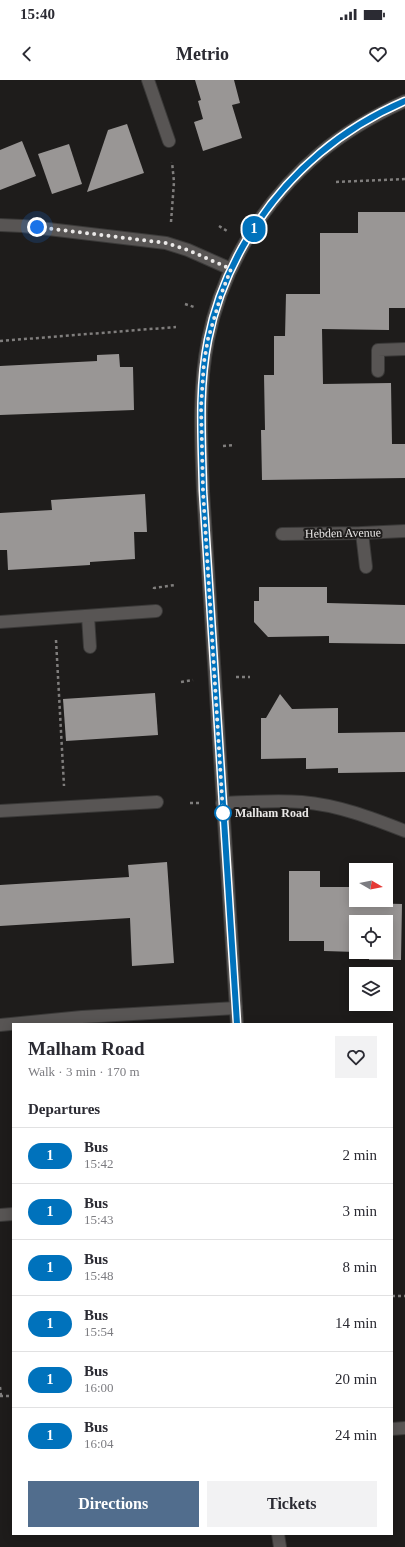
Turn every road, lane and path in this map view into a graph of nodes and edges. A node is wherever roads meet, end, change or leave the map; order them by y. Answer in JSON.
{"nodes":[{"id":1,"x":148,"y":80,"type":"edge"},
{"id":2,"x":405,"y":101,"type":"edge"},
{"id":3,"x":170,"y":141,"type":"joint"},
{"id":4,"x":405,"y":179,"type":"edge"},
{"id":5,"x":336,"y":182,"type":"dead end"},
{"id":6,"x":0,"y":225,"type":"edge"},
{"id":7,"x":166,"y":243,"type":"junction"},
{"id":8,"x":231,"y":269,"type":"junction"},
{"id":9,"x":176,"y":327,"type":"dead end"},
{"id":10,"x":0,"y":340,"type":"edge"},
{"id":11,"x":405,"y":349,"type":"edge"},
{"id":12,"x":378,"y":371,"type":"dead end"},
{"id":13,"x":405,"y":531,"type":"edge"},
{"id":14,"x":282,"y":534,"type":"dead end"},
{"id":15,"x":362,"y":534,"type":"junction"},
{"id":16,"x":366,"y":567,"type":"dead end"},
{"id":17,"x":175,"y":585,"type":"dead end"},
{"id":18,"x":158,"y":587,"type":"dead end"},
{"id":19,"x":156,"y":612,"type":"dead end"},
{"id":20,"x":88,"y":616,"type":"junction"},
{"id":21,"x":55,"y":619,"type":"junction"},
{"id":22,"x":0,"y":622,"type":"edge"},
{"id":23,"x":90,"y":646,"type":"dead end"},
{"id":24,"x":63,"y":763,"type":"dead end"},
{"id":25,"x":157,"y":802,"type":"dead end"},
{"id":26,"x":222,"y":803,"type":"junction"},
{"id":27,"x":0,"y":811,"type":"edge"},
{"id":28,"x":405,"y":831,"type":"edge"},
{"id":29,"x":236,"y":1008,"type":"junction"},
{"id":30,"x":20,"y":1023,"type":"edge"},
{"id":31,"x":237,"y":1023,"type":"edge"},
{"id":32,"x":12,"y":1024,"type":"edge"},
{"id":33,"x":0,"y":1025,"type":"edge"},
{"id":34,"x":12,"y":1214,"type":"edge"},
{"id":35,"x":0,"y":1216,"type":"edge"},
{"id":36,"x":393,"y":1296,"type":"edge"},
{"id":37,"x":405,"y":1296,"type":"edge"},
{"id":38,"x":0,"y":1387,"type":"edge"},
{"id":39,"x":0,"y":1396,"type":"edge"},
{"id":40,"x":12,"y":1396,"type":"edge"},
{"id":41,"x":405,"y":1428,"type":"edge"},
{"id":42,"x":393,"y":1429,"type":"edge"},
{"id":43,"x":278,"y":1535,"type":"edge"},
{"id":44,"x":280,"y":1547,"type":"edge"}],
"edges":[{"from":1,"to":3,"type":"street"},
{"from":2,"to":8,"type":"street"},
{"from":3,"to":7,"type":"path"},
{"from":4,"to":5,"type":"path"},
{"from":6,"to":7,"type":"street"},
{"from":7,"to":8,"type":"street"},
{"from":8,"to":26,"type":"street"},
{"from":9,"to":10,"type":"path"},
{"from":11,"to":12,"type":"street"},
{"from":13,"to":15,"type":"street","name":"Hebden Avenue"},
{"from":14,"to":15,"type":"street","name":"Hebden Avenue"},
{"from":15,"to":16,"type":"street"},
{"from":17,"to":18,"type":"path"},
{"from":19,"to":20,"type":"street"},
{"from":20,"to":21,"type":"street"},
{"from":20,"to":23,"type":"street"},
{"from":21,"to":22,"type":"street"},
{"from":21,"to":24,"type":"path"},
{"from":25,"to":27,"type":"street"},
{"from":26,"to":28,"type":"street"},
{"from":26,"to":29,"type":"street"},
{"from":29,"to":30,"type":"street"},
{"from":29,"to":31,"type":"street"},
{"from":32,"to":33,"type":"street"},
{"from":34,"to":35,"type":"street"},
{"from":36,"to":37,"type":"path"},
{"from":38,"to":39,"type":"path"},
{"from":39,"to":40,"type":"path"},
{"from":41,"to":42,"type":"street"},
{"from":43,"to":44,"type":"street"}]}
